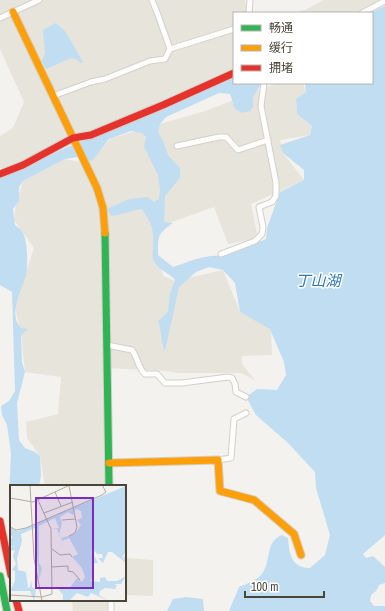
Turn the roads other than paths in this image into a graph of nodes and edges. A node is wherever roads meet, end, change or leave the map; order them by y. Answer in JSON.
{"nodes":[{"id":1,"x":38,"y":0,"type":"edge"},
{"id":2,"x":152,"y":0,"type":"edge"},
{"id":3,"x":250,"y":0,"type":"edge"},
{"id":4,"x":385,"y":1,"type":"edge"},
{"id":5,"x":13,"y":12,"type":"junction"},
{"id":6,"x":249,"y":12,"type":"edge"},
{"id":7,"x":364,"y":12,"type":"edge"},
{"id":8,"x":0,"y":18,"type":"edge"},
{"id":9,"x":233,"y":29,"type":"edge"},
{"id":10,"x":170,"y":49,"type":"junction"},
{"id":11,"x":233,"y":73,"type":"edge"},
{"id":12,"x":264,"y":84,"type":"edge"},
{"id":13,"x":53,"y":96,"type":"junction"},
{"id":14,"x":73,"y":138,"type":"junction"},
{"id":15,"x":268,"y":140,"type":"junction"},
{"id":16,"x":177,"y":146,"type":"dead end"},
{"id":17,"x":0,"y":174,"type":"edge"},
{"id":18,"x":221,"y":254,"type":"dead end"},
{"id":19,"x":107,"y":345,"type":"junction"},
{"id":20,"x":246,"y":397,"type":"dead end"},
{"id":21,"x":246,"y":413,"type":"dead end"},
{"id":22,"x":218,"y":460,"type":"junction"},
{"id":23,"x":109,"y":463,"type":"junction"},
{"id":24,"x":109,"y":485,"type":"edge"},
{"id":25,"x":0,"y":521,"type":"edge"},
{"id":26,"x":301,"y":555,"type":"dead end"},
{"id":27,"x":10,"y":569,"type":"edge"},
{"id":28,"x":0,"y":576,"type":"edge"},
{"id":29,"x":16,"y":601,"type":"edge"},
{"id":30,"x":7,"y":611,"type":"edge"},
{"id":31,"x":18,"y":611,"type":"edge"}],
"edges":[{"from":1,"to":5,"type":"street"},
{"from":2,"to":10,"type":"street"},
{"from":3,"to":6,"type":"street"},
{"from":4,"to":7,"type":"street"},
{"from":5,"to":8,"type":"street"},
{"from":5,"to":13,"type":"street"},
{"from":9,"to":10,"type":"street"},
{"from":10,"to":13,"type":"street"},
{"from":11,"to":14,"type":"street"},
{"from":12,"to":15,"type":"street"},
{"from":13,"to":14,"type":"street"},
{"from":14,"to":17,"type":"street"},
{"from":14,"to":19,"type":"street"},
{"from":15,"to":16,"type":"street"},
{"from":15,"to":18,"type":"street"},
{"from":19,"to":20,"type":"street"},
{"from":19,"to":23,"type":"street"},
{"from":21,"to":22,"type":"street"},
{"from":22,"to":23,"type":"street"},
{"from":22,"to":26,"type":"street"},
{"from":23,"to":24,"type":"street"},
{"from":25,"to":27,"type":"street"},
{"from":28,"to":30,"type":"street"},
{"from":29,"to":31,"type":"street"}]}
